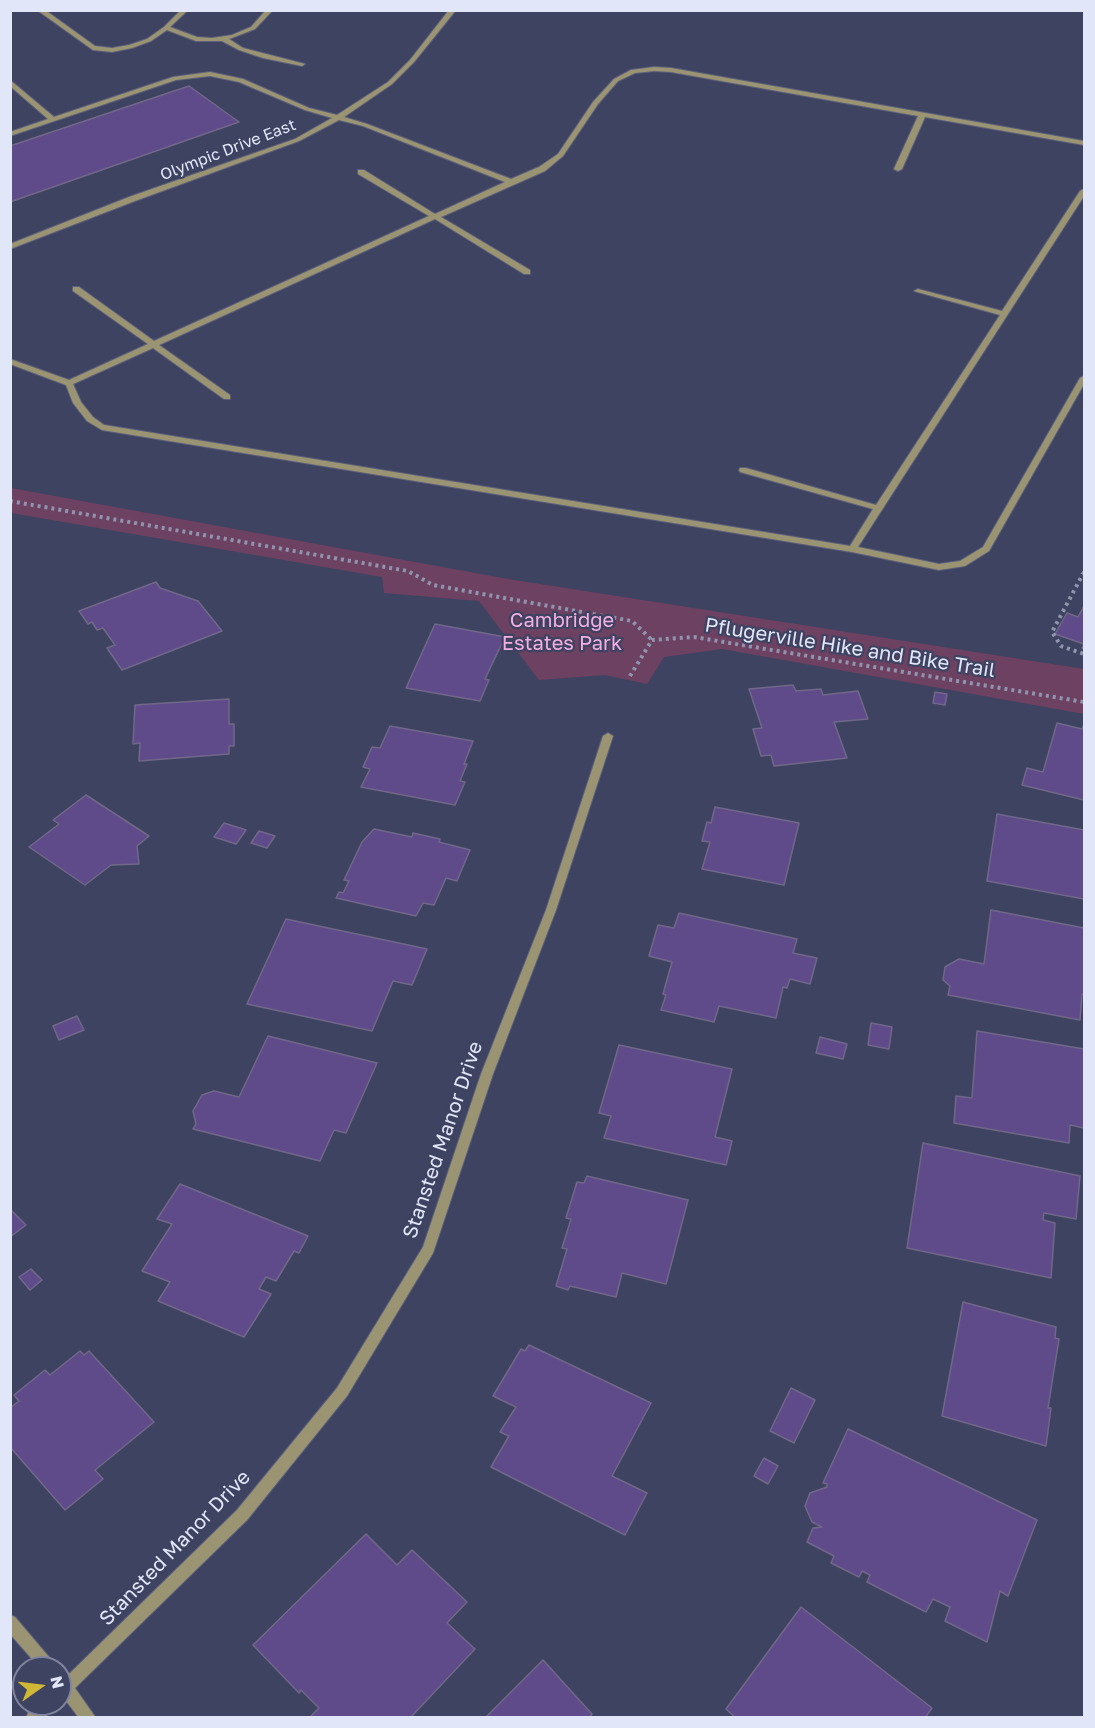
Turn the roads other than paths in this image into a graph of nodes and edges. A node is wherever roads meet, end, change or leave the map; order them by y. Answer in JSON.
{"nodes":[{"id":1,"x":40,"y":10,"type":"edge"},
{"id":2,"x":184,"y":10,"type":"edge"},
{"id":3,"x":270,"y":10,"type":"edge"},
{"id":4,"x":453,"y":10,"type":"edge"},
{"id":5,"x":166,"y":28,"type":"junction"},
{"id":6,"x":221,"y":38,"type":"junction"},
{"id":7,"x":302,"y":63,"type":"dead end"},
{"id":8,"x":10,"y":82,"type":"edge"},
{"id":9,"x":922,"y":115,"type":"junction"},
{"id":10,"x":339,"y":117,"type":"junction"},
{"id":11,"x":53,"y":120,"type":"junction"},
{"id":12,"x":10,"y":134,"type":"edge"},
{"id":13,"x":1084,"y":143,"type":"edge"},
{"id":14,"x":898,"y":169,"type":"dead end"},
{"id":15,"x":362,"y":172,"type":"dead end"},
{"id":16,"x":511,"y":182,"type":"junction"},
{"id":17,"x":1084,"y":191,"type":"edge"},
{"id":18,"x":437,"y":217,"type":"junction"},
{"id":19,"x":10,"y":247,"type":"edge"},
{"id":20,"x":527,"y":272,"type":"dead end"},
{"id":21,"x":76,"y":289,"type":"dead end"},
{"id":22,"x":918,"y":291,"type":"dead end"},
{"id":23,"x":1005,"y":314,"type":"junction"},
{"id":24,"x":154,"y":344,"type":"junction"},
{"id":25,"x":10,"y":361,"type":"edge"},
{"id":26,"x":1084,"y":378,"type":"edge"},
{"id":27,"x":69,"y":383,"type":"junction"},
{"id":28,"x":227,"y":397,"type":"dead end"},
{"id":29,"x":743,"y":470,"type":"dead end"},
{"id":30,"x":878,"y":508,"type":"junction"},
{"id":31,"x":852,"y":549,"type":"junction"},
{"id":32,"x":608,"y":736,"type":"dead end"},
{"id":33,"x":10,"y":1622,"type":"edge"},
{"id":34,"x":39,"y":1656,"type":"edge"},
{"id":35,"x":72,"y":1678,"type":"edge"},
{"id":36,"x":72,"y":1699,"type":"edge"},
{"id":37,"x":89,"y":1718,"type":"edge"}],
"edges":[{"from":1,"to":5,"type":"street"},
{"from":2,"to":5,"type":"street"},
{"from":3,"to":6,"type":"street"},
{"from":4,"to":10,"type":"street","name":"Olympic Drive East"},
{"from":5,"to":6,"type":"street"},
{"from":6,"to":7,"type":"street"},
{"from":8,"to":11,"type":"street"},
{"from":9,"to":13,"type":"street"},
{"from":9,"to":14,"type":"street"},
{"from":9,"to":16,"type":"street"},
{"from":10,"to":11,"type":"street"},
{"from":10,"to":16,"type":"street"},
{"from":10,"to":19,"type":"street","name":"Olympic Drive East"},
{"from":11,"to":12,"type":"street"},
{"from":15,"to":18,"type":"street"},
{"from":16,"to":18,"type":"street"},
{"from":17,"to":23,"type":"street"},
{"from":18,"to":20,"type":"street"},
{"from":18,"to":24,"type":"street"},
{"from":21,"to":24,"type":"street"},
{"from":22,"to":23,"type":"street"},
{"from":23,"to":30,"type":"street"},
{"from":24,"to":27,"type":"street"},
{"from":24,"to":28,"type":"street"},
{"from":25,"to":27,"type":"street"},
{"from":26,"to":31,"type":"street"},
{"from":27,"to":31,"type":"street"},
{"from":29,"to":30,"type":"street"},
{"from":30,"to":31,"type":"street"},
{"from":32,"to":35,"type":"street","name":"Stansted Manor Drive"},
{"from":33,"to":34,"type":"street"},
{"from":36,"to":37,"type":"street"}]}
